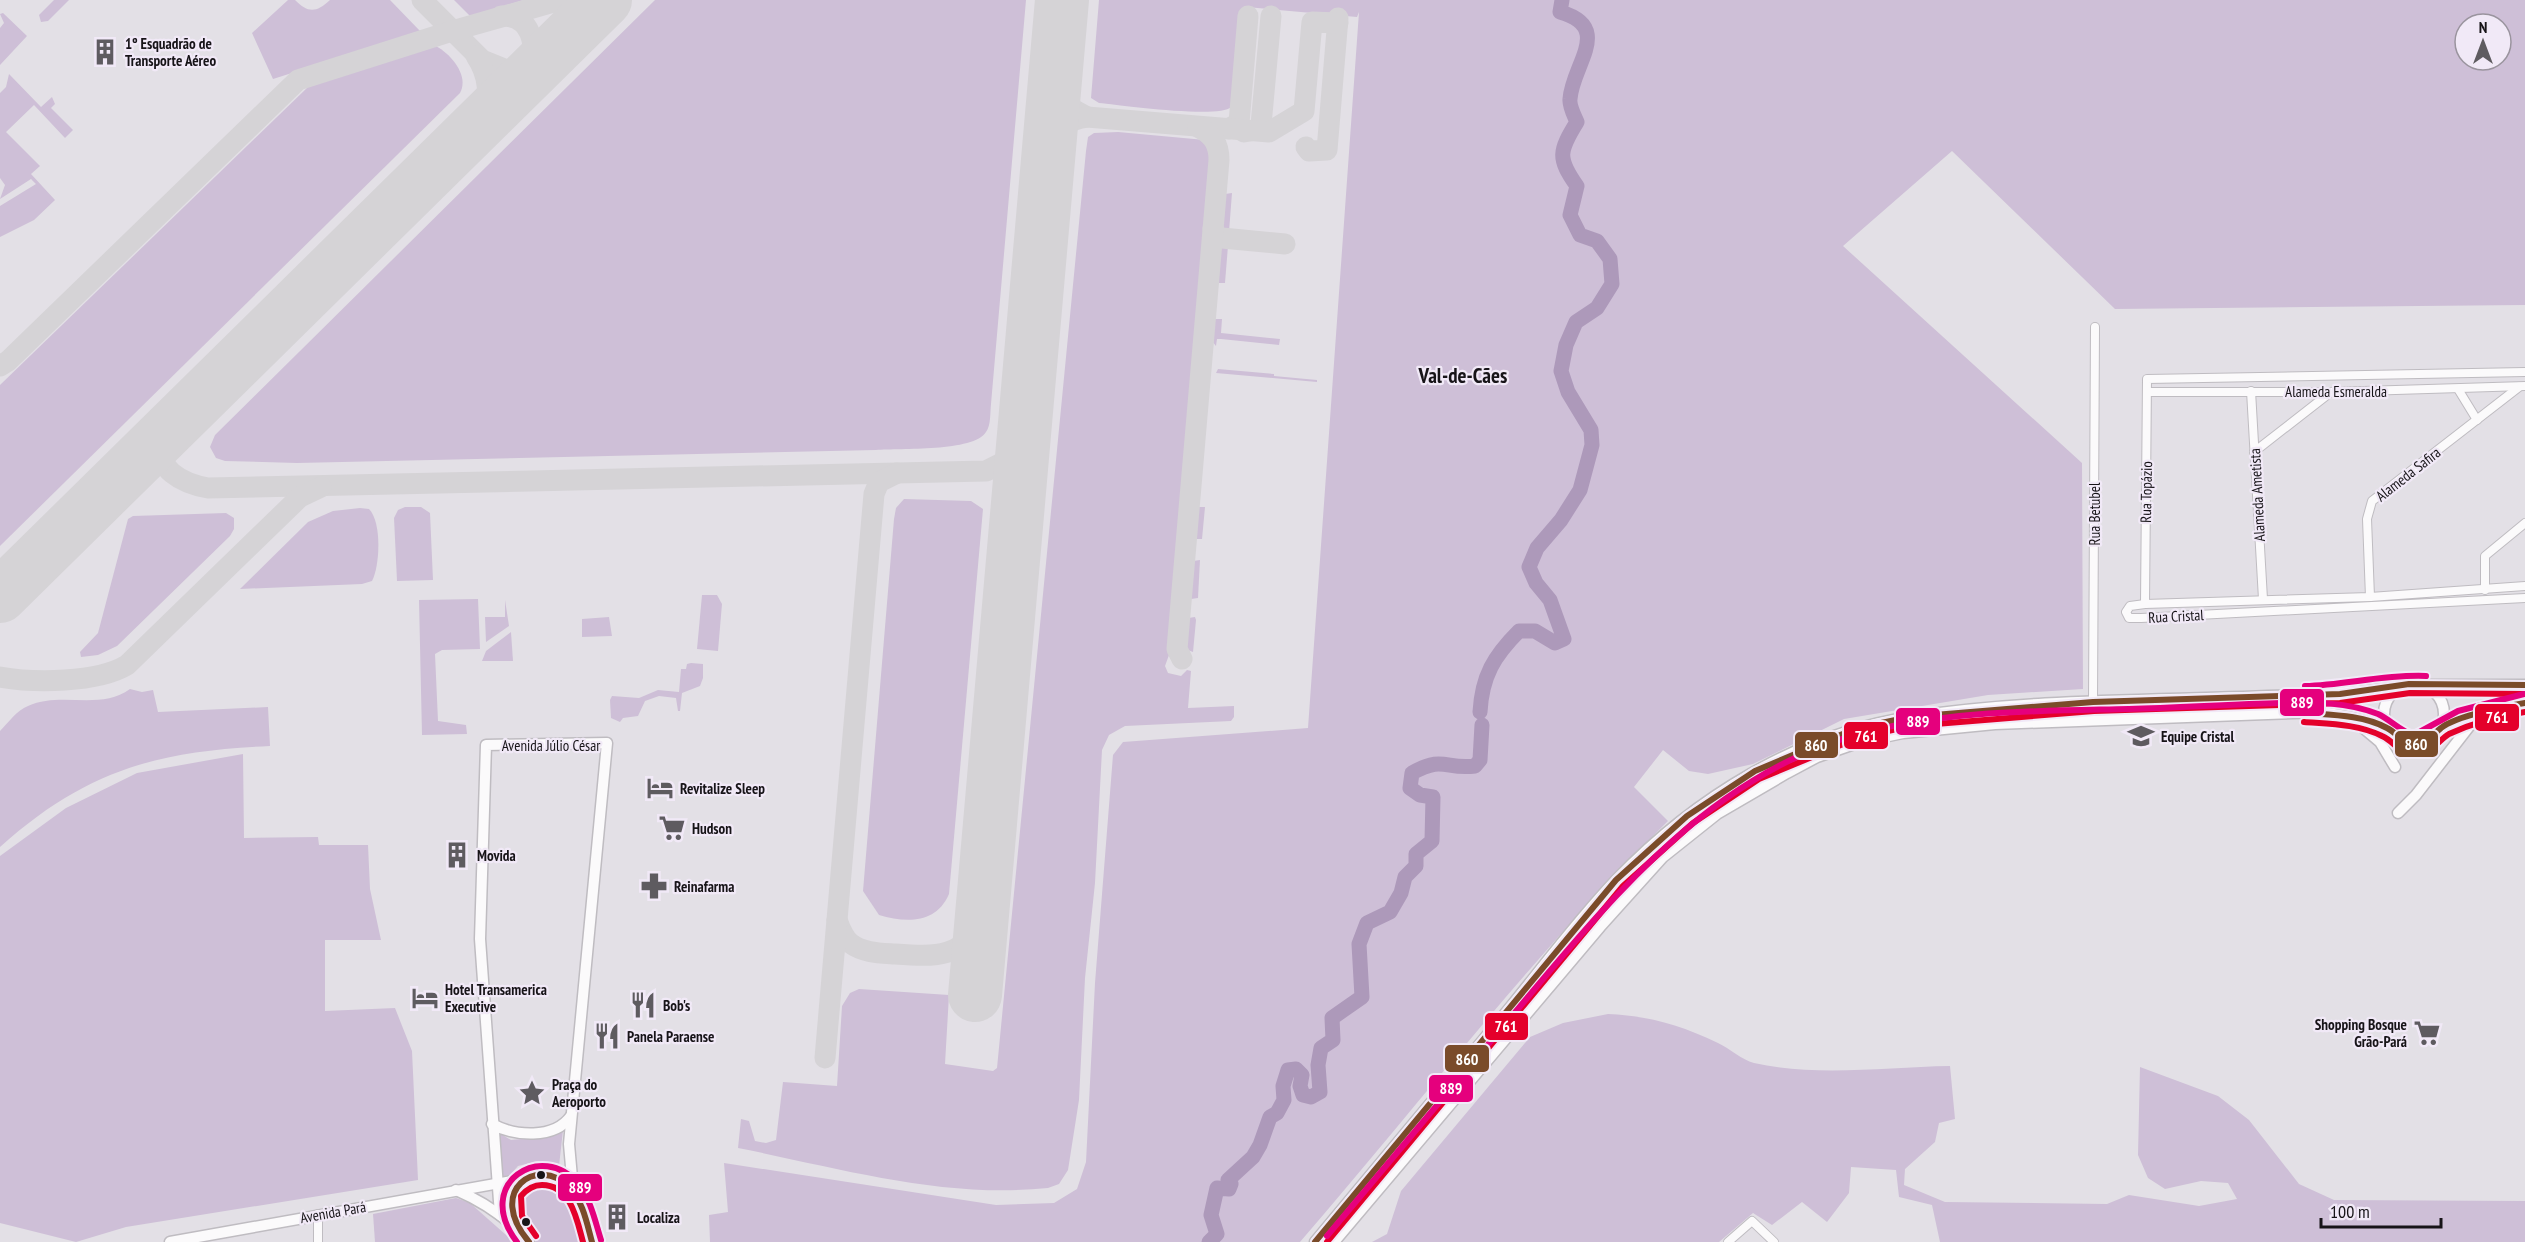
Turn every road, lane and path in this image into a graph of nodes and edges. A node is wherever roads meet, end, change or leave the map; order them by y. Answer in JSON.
{"nodes":[{"id":1,"x":2095,"y":327,"type":"dead end"},
{"id":2,"x":2525,"y":372,"type":"edge"},
{"id":3,"x":2444,"y":374,"type":"junction"},
{"id":4,"x":2267,"y":377,"type":"junction"},
{"id":5,"x":2147,"y":379,"type":"joint"},
{"id":6,"x":2522,"y":387,"type":"edge"},
{"id":7,"x":2444,"y":389,"type":"junction"},
{"id":8,"x":2458,"y":389,"type":"junction"},
{"id":9,"x":2251,"y":391,"type":"junction"},
{"id":10,"x":2268,"y":391,"type":"junction"},
{"id":11,"x":2147,"y":392,"type":"junction"},
{"id":12,"x":2331,"y":392,"type":"junction"},
{"id":13,"x":2478,"y":420,"type":"junction"},
{"id":14,"x":2254,"y":452,"type":"junction"},
{"id":15,"x":2525,"y":523,"type":"edge"},
{"id":16,"x":2525,"y":586,"type":"edge"},
{"id":17,"x":2485,"y":590,"type":"junction"},
{"id":18,"x":2427,"y":594,"type":"junction"},
{"id":19,"x":2370,"y":597,"type":"junction"},
{"id":20,"x":2525,"y":598,"type":"edge"},
{"id":21,"x":2263,"y":600,"type":"junction"},
{"id":22,"x":2204,"y":602,"type":"junction"},
{"id":23,"x":2428,"y":603,"type":"junction"},
{"id":24,"x":2145,"y":604,"type":"junction"},
{"id":25,"x":2205,"y":615,"type":"junction"},
{"id":26,"x":2525,"y":685,"type":"edge"},
{"id":27,"x":2425,"y":686,"type":"junction"},
{"id":28,"x":2401,"y":687,"type":"junction"},
{"id":29,"x":2093,"y":702,"type":"junction"},
{"id":30,"x":2525,"y":703,"type":"edge"},
{"id":31,"x":2478,"y":715,"type":"junction"},
{"id":32,"x":2351,"y":717,"type":"junction"},
{"id":33,"x":2388,"y":728,"type":"junction"},
{"id":34,"x":2441,"y":728,"type":"junction"},
{"id":35,"x":2395,"y":767,"type":"dead end"},
{"id":36,"x":2398,"y":813,"type":"dead end"},
{"id":37,"x":572,"y":1115,"type":"junction"},
{"id":38,"x":492,"y":1124,"type":"junction"},
{"id":39,"x":531,"y":1176,"type":"junction"},
{"id":40,"x":496,"y":1183,"type":"junction"},
{"id":41,"x":456,"y":1190,"type":"junction"},
{"id":42,"x":573,"y":1190,"type":"junction"},
{"id":43,"x":318,"y":1214,"type":"junction"},
{"id":44,"x":500,"y":1215,"type":"junction"},
{"id":45,"x":516,"y":1226,"type":"junction"},
{"id":46,"x":170,"y":1242,"type":"edge"},
{"id":47,"x":318,"y":1242,"type":"edge"},
{"id":48,"x":529,"y":1242,"type":"edge"},
{"id":49,"x":592,"y":1242,"type":"edge"},
{"id":50,"x":1315,"y":1242,"type":"edge"},
{"id":51,"x":1334,"y":1242,"type":"edge"},
{"id":52,"x":1728,"y":1242,"type":"edge"},
{"id":53,"x":1774,"y":1242,"type":"edge"}],
"edges":[{"from":1,"to":29,"type":"street","name":"Rua Betubel"},
{"from":2,"to":3,"type":"street","name":"Alameda Esmeralda"},
{"from":3,"to":4,"type":"street","name":"Alameda Esmeralda"},
{"from":3,"to":7,"type":"street"},
{"from":4,"to":5,"type":"street","name":"Alameda Esmeralda"},
{"from":4,"to":10,"type":"street"},
{"from":5,"to":11,"type":"street","name":"Rua Topázio"},
{"from":6,"to":8,"type":"street","name":"Alameda Esmeralda"},
{"from":6,"to":13,"type":"street","name":"Alameda Safira"},
{"from":7,"to":8,"type":"street","name":"Alameda Esmeralda"},
{"from":7,"to":12,"type":"street","name":"Alameda Esmeralda"},
{"from":8,"to":13,"type":"street"},
{"from":9,"to":10,"type":"street","name":"Alameda Esmeralda"},
{"from":9,"to":11,"type":"street","name":"Alameda Esmeralda"},
{"from":9,"to":14,"type":"street","name":"Alameda Ametista"},
{"from":10,"to":12,"type":"street","name":"Alameda Esmeralda"},
{"from":11,"to":24,"type":"street","name":"Rua Topázio"},
{"from":12,"to":14,"type":"street"},
{"from":13,"to":19,"type":"street","name":"Alameda Safira"},
{"from":14,"to":21,"type":"street","name":"Alameda Ametista"},
{"from":15,"to":17,"type":"street"},
{"from":16,"to":17,"type":"street","name":"Rua Cristal"},
{"from":17,"to":18,"type":"street","name":"Rua Cristal"},
{"from":18,"to":19,"type":"street","name":"Rua Cristal"},
{"from":18,"to":23,"type":"street"},
{"from":19,"to":21,"type":"street","name":"Rua Cristal"},
{"from":20,"to":23,"type":"street","name":"Rua Cristal"},
{"from":21,"to":22,"type":"street","name":"Rua Cristal"},
{"from":22,"to":24,"type":"street","name":"Rua Cristal"},
{"from":22,"to":25,"type":"street"},
{"from":23,"to":25,"type":"street","name":"Rua Cristal"},
{"from":24,"to":25,"type":"street","name":"Rua Cristal"},
{"from":26,"to":27,"type":"street"},
{"from":27,"to":28,"type":"street"},
{"from":27,"to":34,"type":"street"},
{"from":28,"to":29,"type":"street"},
{"from":28,"to":33,"type":"street"},
{"from":29,"to":50,"type":"street"},
{"from":30,"to":31,"type":"street"},
{"from":31,"to":34,"type":"street"},
{"from":31,"to":36,"type":"street"},
{"from":32,"to":33,"type":"street"},
{"from":32,"to":35,"type":"street"},
{"from":32,"to":51,"type":"street"},
{"from":33,"to":34,"type":"street"},
{"from":37,"to":38,"type":"street"},
{"from":37,"to":38,"type":"street","name":"Avenida Júlio César"},
{"from":37,"to":42,"type":"street","name":"Avenida Júlio César"},
{"from":38,"to":40,"type":"street","name":"Avenida Júlio César"},
{"from":39,"to":40,"type":"street"},
{"from":39,"to":42,"type":"street"},
{"from":39,"to":45,"type":"street"},
{"from":40,"to":41,"type":"street","name":"Avenida Pará"},
{"from":40,"to":44,"type":"street","name":"Avenida Júlio César"},
{"from":41,"to":43,"type":"street","name":"Avenida Pará"},
{"from":41,"to":44,"type":"street"},
{"from":42,"to":49,"type":"street","name":"Avenida Júlio César"},
{"from":43,"to":46,"type":"street","name":"Avenida Pará"},
{"from":43,"to":47,"type":"street"},
{"from":44,"to":45,"type":"street"},
{"from":45,"to":48,"type":"street"},
{"from":52,"to":53,"type":"street"}]}
